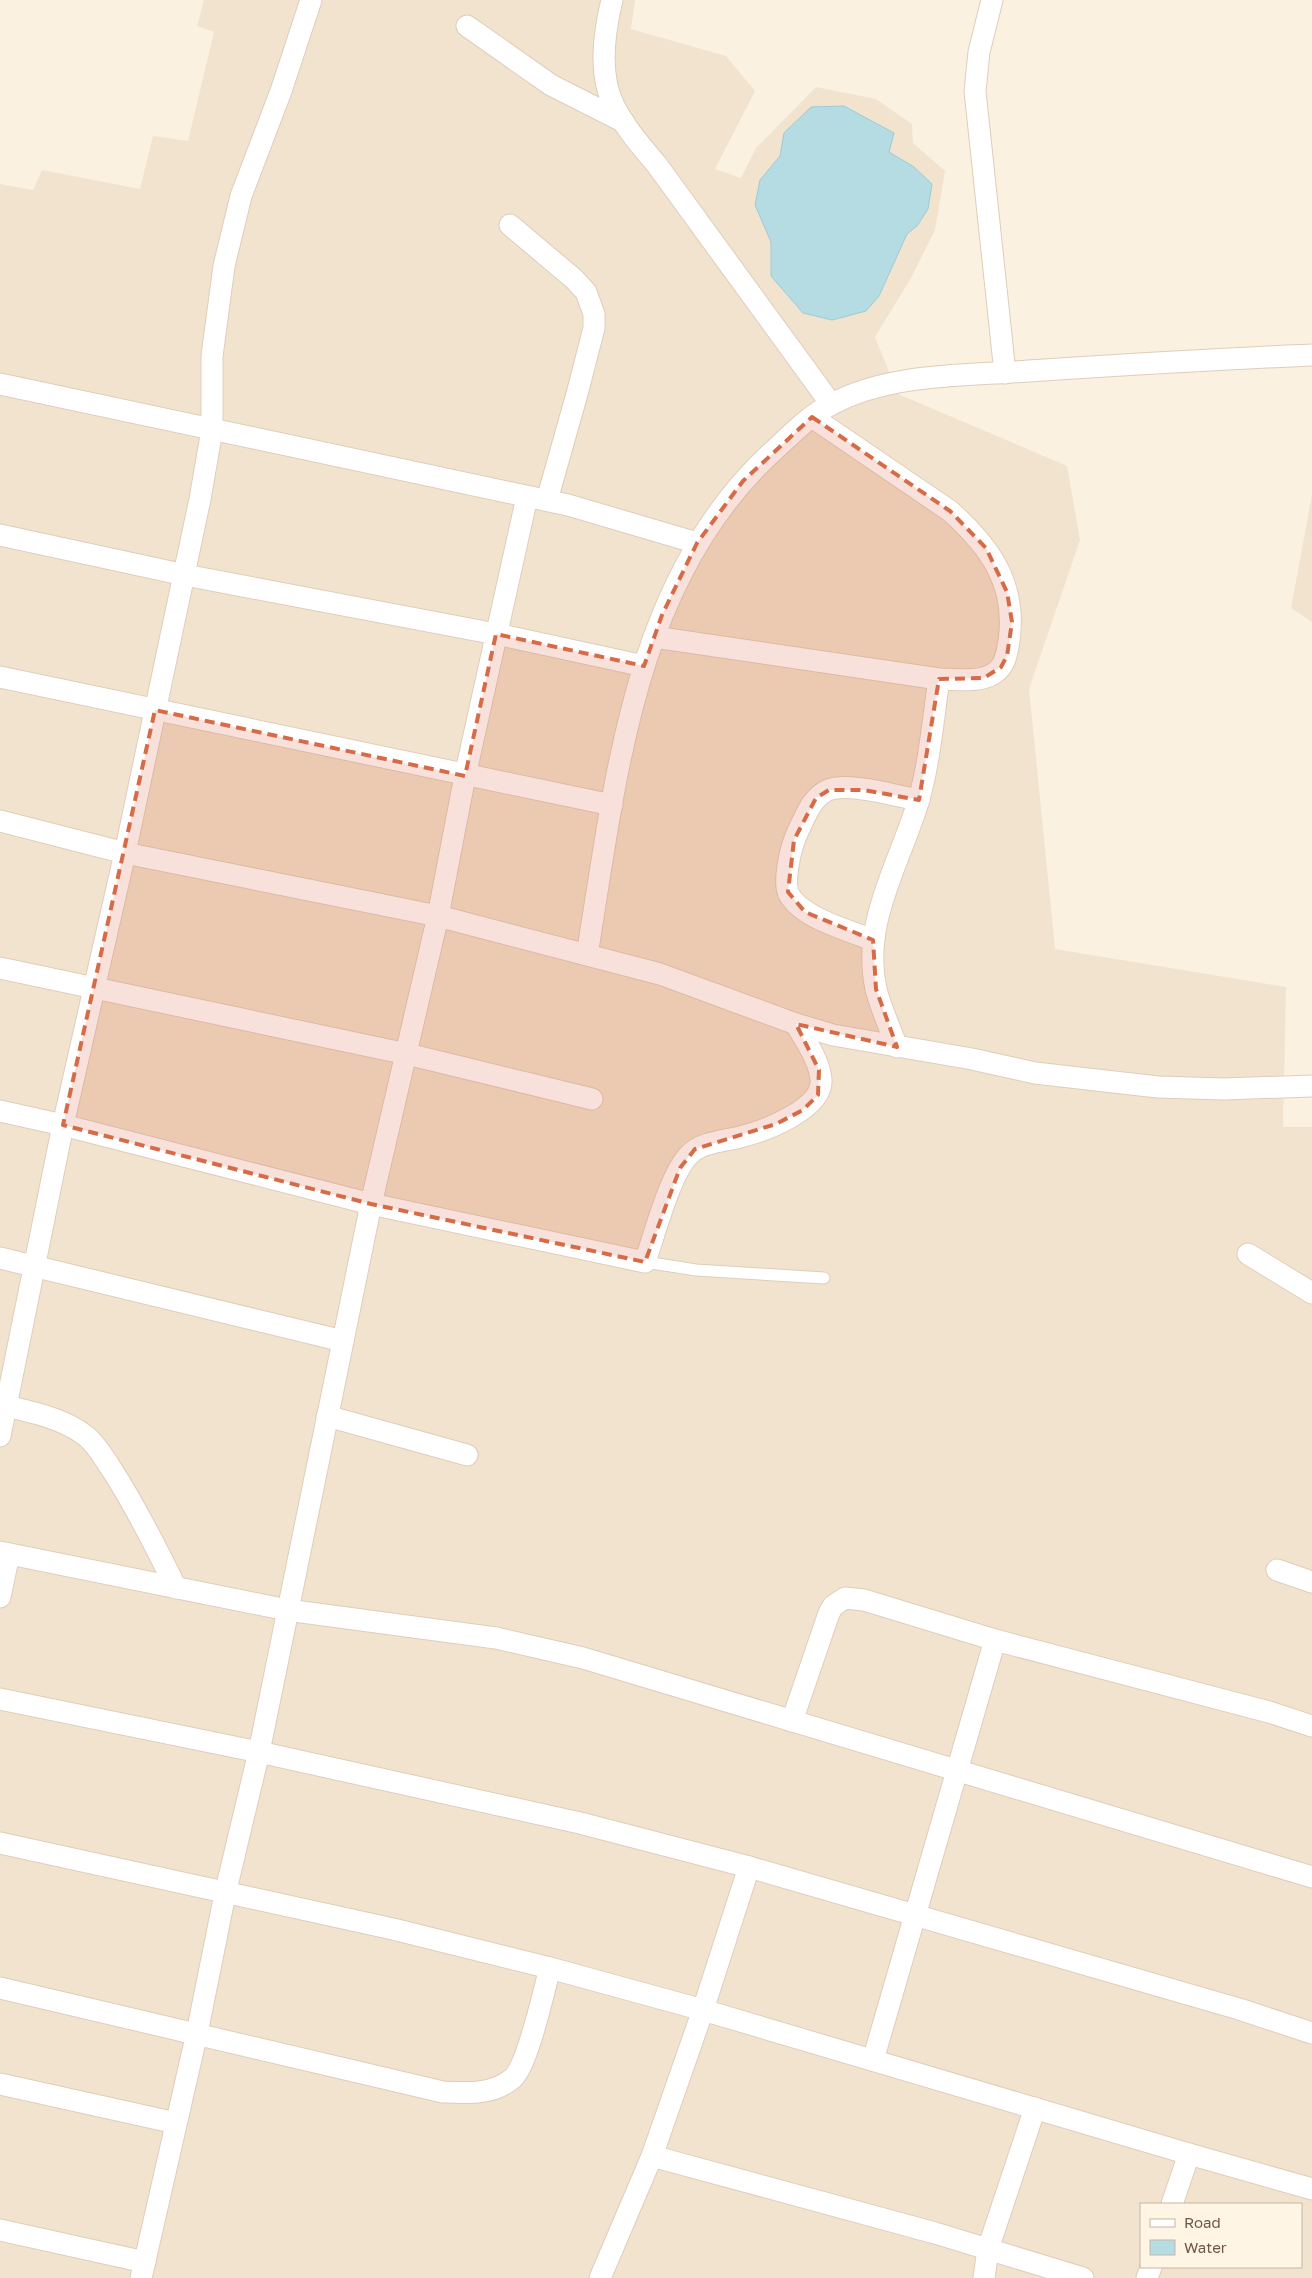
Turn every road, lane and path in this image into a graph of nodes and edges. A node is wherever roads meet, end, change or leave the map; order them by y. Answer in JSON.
{"nodes":[{"id":1,"x":311,"y":0,"type":"edge"},
{"id":2,"x":612,"y":0,"type":"edge"},
{"id":3,"x":992,"y":0,"type":"edge"},
{"id":4,"x":466,"y":26,"type":"dead end"},
{"id":5,"x":624,"y":122,"type":"junction"},
{"id":6,"x":510,"y":225,"type":"dead end"},
{"id":7,"x":1312,"y":355,"type":"edge"},
{"id":8,"x":1005,"y":373,"type":"junction"},
{"id":9,"x":0,"y":384,"type":"edge"},
{"id":10,"x":832,"y":404,"type":"junction"},
{"id":11,"x":812,"y":417,"type":"junction"},
{"id":12,"x":212,"y":430,"type":"junction"},
{"id":13,"x":537,"y":499,"type":"junction"},
{"id":14,"x":0,"y":535,"type":"edge"},
{"id":15,"x":697,"y":543,"type":"junction"},
{"id":16,"x":185,"y":575,"type":"junction"},
{"id":17,"x":496,"y":634,"type":"junction"},
{"id":18,"x":654,"y":637,"type":"junction"},
{"id":19,"x":644,"y":666,"type":"junction"},
{"id":20,"x":0,"y":677,"type":"edge"},
{"id":21,"x":939,"y":679,"type":"junction"},
{"id":22,"x":155,"y":710,"type":"junction"},
{"id":23,"x":465,"y":776,"type":"junction"},
{"id":24,"x":919,"y":800,"type":"junction"},
{"id":25,"x":612,"y":805,"type":"junction"},
{"id":26,"x":0,"y":821,"type":"edge"},
{"id":27,"x":125,"y":853,"type":"junction"},
{"id":28,"x":438,"y":916,"type":"junction"},
{"id":29,"x":873,"y":940,"type":"junction"},
{"id":30,"x":587,"y":955,"type":"junction"},
{"id":31,"x":0,"y":968,"type":"edge"},
{"id":32,"x":94,"y":989,"type":"junction"},
{"id":33,"x":796,"y":1024,"type":"junction"},
{"id":34,"x":897,"y":1047,"type":"junction"},
{"id":35,"x":407,"y":1054,"type":"junction"},
{"id":36,"x":1312,"y":1086,"type":"edge"},
{"id":37,"x":592,"y":1099,"type":"dead end"},
{"id":38,"x":0,"y":1111,"type":"edge"},
{"id":39,"x":63,"y":1125,"type":"junction"},
{"id":40,"x":371,"y":1204,"type":"junction"},
{"id":41,"x":1248,"y":1254,"type":"dead end"},
{"id":42,"x":0,"y":1258,"type":"edge"},
{"id":43,"x":645,"y":1262,"type":"junction"},
{"id":44,"x":34,"y":1267,"type":"junction"},
{"id":45,"x":824,"y":1278,"type":"dead end"},
{"id":46,"x":1312,"y":1293,"type":"edge"},
{"id":47,"x":343,"y":1340,"type":"junction"},
{"id":48,"x":3,"y":1406,"type":"edge"},
{"id":49,"x":327,"y":1416,"type":"junction"},
{"id":50,"x":0,"y":1436,"type":"edge"},
{"id":51,"x":467,"y":1454,"type":"dead end"},
{"id":52,"x":4,"y":1553,"type":"edge"},
{"id":53,"x":1277,"y":1570,"type":"dead end"},
{"id":54,"x":1312,"y":1582,"type":"edge"},
{"id":55,"x":176,"y":1588,"type":"junction"},
{"id":56,"x":0,"y":1598,"type":"edge"},
{"id":57,"x":287,"y":1610,"type":"junction"},
{"id":58,"x":995,"y":1640,"type":"junction"},
{"id":59,"x":0,"y":1699,"type":"edge"},
{"id":60,"x":792,"y":1721,"type":"junction"},
{"id":61,"x":1312,"y":1726,"type":"edge"},
{"id":62,"x":259,"y":1752,"type":"junction"},
{"id":63,"x":958,"y":1772,"type":"junction"},
{"id":64,"x":0,"y":1843,"type":"edge"},
{"id":65,"x":750,"y":1867,"type":"junction"},
{"id":66,"x":1312,"y":1877,"type":"edge"},
{"id":67,"x":225,"y":1894,"type":"junction"},
{"id":68,"x":917,"y":1916,"type":"junction"},
{"id":69,"x":550,"y":1968,"type":"junction"},
{"id":70,"x":0,"y":1988,"type":"edge"},
{"id":71,"x":704,"y":2010,"type":"junction"},
{"id":72,"x":197,"y":2033,"type":"junction"},
{"id":73,"x":1312,"y":2033,"type":"edge"},
{"id":74,"x":874,"y":2060,"type":"junction"},
{"id":75,"x":0,"y":2084,"type":"edge"},
{"id":76,"x":1035,"y":2108,"type":"junction"},
{"id":77,"x":176,"y":2123,"type":"junction"},
{"id":78,"x":1189,"y":2154,"type":"junction"},
{"id":79,"x":652,"y":2156,"type":"junction"},
{"id":80,"x":1312,"y":2188,"type":"edge"},
{"id":81,"x":1172,"y":2203,"type":"edge"},
{"id":82,"x":0,"y":2230,"type":"edge"},
{"id":83,"x":988,"y":2249,"type":"junction"},
{"id":84,"x":143,"y":2270,"type":"edge"},
{"id":85,"x":600,"y":2278,"type":"edge"},
{"id":86,"x":984,"y":2278,"type":"edge"},
{"id":87,"x":1083,"y":2278,"type":"edge"}],
"edges":[{"from":1,"to":12,"type":"street"},
{"from":2,"to":5,"type":"street"},
{"from":3,"to":8,"type":"street"},
{"from":4,"to":5,"type":"street"},
{"from":5,"to":10,"type":"street"},
{"from":6,"to":13,"type":"street"},
{"from":7,"to":8,"type":"street"},
{"from":8,"to":10,"type":"street"},
{"from":9,"to":12,"type":"street"},
{"from":10,"to":11,"type":"street"},
{"from":11,"to":15,"type":"street"},
{"from":11,"to":21,"type":"street"},
{"from":12,"to":13,"type":"street"},
{"from":12,"to":16,"type":"street"},
{"from":13,"to":15,"type":"street"},
{"from":13,"to":17,"type":"street"},
{"from":14,"to":16,"type":"street"},
{"from":15,"to":18,"type":"street"},
{"from":16,"to":17,"type":"street"},
{"from":16,"to":22,"type":"street"},
{"from":17,"to":19,"type":"street"},
{"from":17,"to":23,"type":"street"},
{"from":18,"to":19,"type":"street"},
{"from":18,"to":21,"type":"street"},
{"from":19,"to":25,"type":"street"},
{"from":20,"to":22,"type":"street"},
{"from":21,"to":24,"type":"street"},
{"from":22,"to":23,"type":"street"},
{"from":22,"to":27,"type":"street"},
{"from":23,"to":25,"type":"street"},
{"from":23,"to":28,"type":"street"},
{"from":24,"to":29,"type":"street"},
{"from":24,"to":29,"type":"street"},
{"from":25,"to":30,"type":"street"},
{"from":26,"to":27,"type":"street"},
{"from":27,"to":28,"type":"street"},
{"from":27,"to":32,"type":"street"},
{"from":28,"to":30,"type":"street"},
{"from":28,"to":35,"type":"street"},
{"from":29,"to":34,"type":"street"},
{"from":30,"to":33,"type":"street"},
{"from":31,"to":32,"type":"street"},
{"from":32,"to":35,"type":"street"},
{"from":32,"to":39,"type":"street"},
{"from":33,"to":34,"type":"street"},
{"from":33,"to":43,"type":"street"},
{"from":34,"to":36,"type":"street"},
{"from":35,"to":37,"type":"street"},
{"from":35,"to":40,"type":"street"},
{"from":38,"to":39,"type":"street"},
{"from":39,"to":40,"type":"street"},
{"from":39,"to":44,"type":"street"},
{"from":40,"to":43,"type":"street"},
{"from":40,"to":47,"type":"street"},
{"from":41,"to":46,"type":"street"},
{"from":42,"to":44,"type":"street"},
{"from":43,"to":45,"type":"lane"},
{"from":44,"to":47,"type":"street"},
{"from":44,"to":48,"type":"street"},
{"from":47,"to":49,"type":"street"},
{"from":48,"to":50,"type":"street"},
{"from":48,"to":55,"type":"street"},
{"from":49,"to":51,"type":"street"},
{"from":49,"to":57,"type":"street"},
{"from":52,"to":55,"type":"street"},
{"from":52,"to":56,"type":"street"},
{"from":53,"to":54,"type":"street"},
{"from":55,"to":57,"type":"street"},
{"from":57,"to":60,"type":"street"},
{"from":57,"to":62,"type":"street"},
{"from":58,"to":60,"type":"street"},
{"from":58,"to":61,"type":"street"},
{"from":58,"to":63,"type":"street"},
{"from":59,"to":62,"type":"street"},
{"from":60,"to":63,"type":"street"},
{"from":62,"to":65,"type":"street"},
{"from":62,"to":67,"type":"street"},
{"from":63,"to":66,"type":"street"},
{"from":63,"to":68,"type":"street"},
{"from":64,"to":67,"type":"street"},
{"from":65,"to":68,"type":"street"},
{"from":65,"to":71,"type":"street"},
{"from":67,"to":69,"type":"street"},
{"from":67,"to":72,"type":"street"},
{"from":68,"to":73,"type":"street"},
{"from":68,"to":74,"type":"street"},
{"from":69,"to":71,"type":"street"},
{"from":69,"to":72,"type":"street"},
{"from":70,"to":72,"type":"street"},
{"from":71,"to":74,"type":"street"},
{"from":71,"to":79,"type":"street"},
{"from":72,"to":77,"type":"street"},
{"from":74,"to":76,"type":"street"},
{"from":75,"to":77,"type":"street"},
{"from":76,"to":78,"type":"street"},
{"from":76,"to":83,"type":"street"},
{"from":77,"to":84,"type":"street"},
{"from":78,"to":80,"type":"street"},
{"from":78,"to":81,"type":"street"},
{"from":79,"to":83,"type":"street"},
{"from":79,"to":85,"type":"street"},
{"from":82,"to":84,"type":"street"},
{"from":83,"to":86,"type":"street"},
{"from":83,"to":87,"type":"street"}]}
